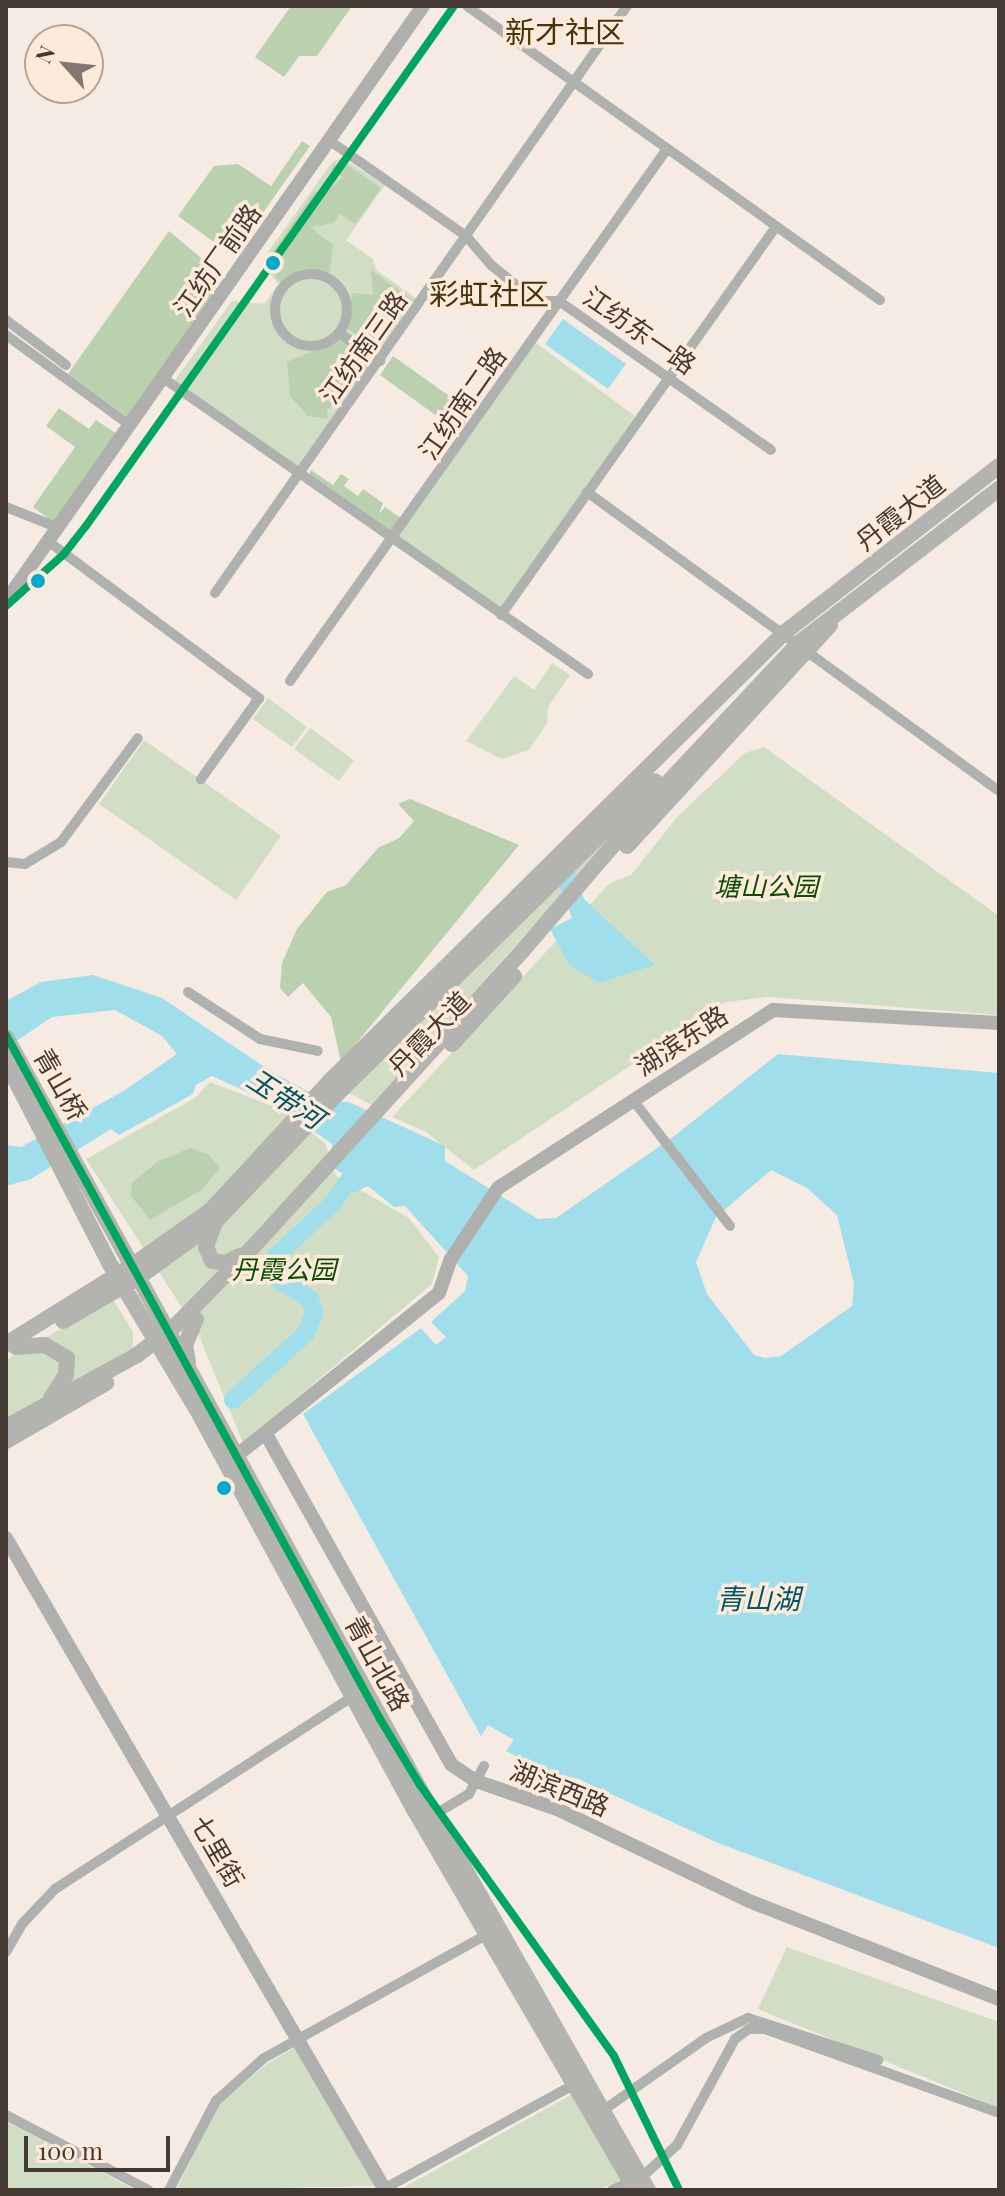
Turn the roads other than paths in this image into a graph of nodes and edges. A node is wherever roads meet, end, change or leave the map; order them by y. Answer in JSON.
{"nodes":[{"id":1,"x":423,"y":6,"type":"edge"},
{"id":2,"x":467,"y":6,"type":"edge"},
{"id":3,"x":627,"y":6,"type":"edge"},
{"id":4,"x":574,"y":82,"type":"junction"},
{"id":5,"x":330,"y":141,"type":"junction"},
{"id":6,"x":667,"y":149,"type":"junction"},
{"id":7,"x":776,"y":226,"type":"junction"},
{"id":8,"x":466,"y":236,"type":"junction"},
{"id":9,"x":880,"y":300,"type":"dead end"},
{"id":10,"x":559,"y":301,"type":"junction"},
{"id":11,"x":6,"y":320,"type":"edge"},
{"id":12,"x":339,"y":333,"type":"junction"},
{"id":13,"x":6,"y":335,"type":"edge"},
{"id":14,"x":381,"y":361,"type":"junction"},
{"id":15,"x":66,"y":365,"type":"dead end"},
{"id":16,"x":668,"y":376,"type":"junction"},
{"id":17,"x":163,"y":378,"type":"junction"},
{"id":18,"x":130,"y":425,"type":"junction"},
{"id":19,"x":771,"y":450,"type":"dead end"},
{"id":20,"x":999,"y":466,"type":"edge"},
{"id":21,"x":300,"y":475,"type":"junction"},
{"id":22,"x":999,"y":489,"type":"edge"},
{"id":23,"x":587,"y":492,"type":"junction"},
{"id":24,"x":6,"y":510,"type":"edge"},
{"id":25,"x":55,"y":534,"type":"junction"},
{"id":26,"x":393,"y":540,"type":"junction"},
{"id":27,"x":215,"y":593,"type":"dead end"},
{"id":28,"x":6,"y":601,"type":"edge"},
{"id":29,"x":837,"y":602,"type":"junction"},
{"id":30,"x":501,"y":615,"type":"junction"},
{"id":31,"x":795,"y":642,"type":"junction"},
{"id":32,"x":588,"y":674,"type":"dead end"},
{"id":33,"x":290,"y":681,"type":"dead end"},
{"id":34,"x":138,"y":738,"type":"dead end"},
{"id":35,"x":201,"y":779,"type":"dead end"},
{"id":36,"x":999,"y":791,"type":"edge"},
{"id":37,"x":6,"y":862,"type":"edge"},
{"id":38,"x":188,"y":992,"type":"dead end"},
{"id":39,"x":999,"y":1023,"type":"edge"},
{"id":40,"x":6,"y":1037,"type":"edge"},
{"id":41,"x":318,"y":1051,"type":"dead end"},
{"id":42,"x":6,"y":1062,"type":"edge"},
{"id":43,"x":633,"y":1100,"type":"junction"},
{"id":44,"x":286,"y":1138,"type":"junction"},
{"id":45,"x":74,"y":1156,"type":"joint"},
{"id":46,"x":331,"y":1165,"type":"junction"},
{"id":47,"x":59,"y":1166,"type":"joint"},
{"id":48,"x":214,"y":1223,"type":"junction"},
{"id":49,"x":730,"y":1226,"type":"dead end"},
{"id":50,"x":182,"y":1230,"type":"junction"},
{"id":51,"x":114,"y":1232,"type":"junction"},
{"id":52,"x":98,"y":1242,"type":"junction"},
{"id":53,"x":252,"y":1248,"type":"junction"},
{"id":54,"x":136,"y":1271,"type":"junction"},
{"id":55,"x":120,"y":1281,"type":"junction"},
{"id":56,"x":64,"y":1308,"type":"junction"},
{"id":57,"x":196,"y":1319,"type":"junction"},
{"id":58,"x":164,"y":1341,"type":"junction"},
{"id":59,"x":9,"y":1348,"type":"edge"},
{"id":60,"x":130,"y":1369,"type":"junction"},
{"id":61,"x":187,"y":1380,"type":"junction"},
{"id":62,"x":48,"y":1402,"type":"junction"},
{"id":63,"x":6,"y":1427,"type":"edge"},
{"id":64,"x":267,"y":1436,"type":"junction"},
{"id":65,"x":6,"y":1441,"type":"edge"},
{"id":66,"x":231,"y":1460,"type":"junction"},
{"id":67,"x":6,"y":1538,"type":"edge"},
{"id":68,"x":355,"y":1695,"type":"junction"},
{"id":69,"x":484,"y":1766,"type":"dead end"},
{"id":70,"x":476,"y":1781,"type":"junction"},
{"id":71,"x":170,"y":1815,"type":"junction"},
{"id":72,"x":434,"y":1815,"type":"junction"},
{"id":73,"x":488,"y":1934,"type":"junction"},
{"id":74,"x":6,"y":1952,"type":"edge"},
{"id":75,"x":999,"y":1999,"type":"edge"},
{"id":76,"x":299,"y":2039,"type":"junction"},
{"id":77,"x":575,"y":2084,"type":"junction"},
{"id":78,"x":999,"y":2107,"type":"edge"},
{"id":79,"x":599,"y":2113,"type":"junction"},
{"id":80,"x":999,"y":2113,"type":"edge"},
{"id":81,"x":6,"y":2115,"type":"edge"},
{"id":82,"x":642,"y":2182,"type":"edge"},
{"id":83,"x":148,"y":2190,"type":"edge"},
{"id":84,"x":169,"y":2190,"type":"edge"},
{"id":85,"x":384,"y":2190,"type":"edge"},
{"id":86,"x":612,"y":2190,"type":"edge"}],
"edges":[{"from":1,"to":5,"type":"street","name":"江纺厂前路"},
{"from":2,"to":4,"type":"street"},
{"from":3,"to":4,"type":"street","name":"江纺南三路"},
{"from":4,"to":6,"type":"street"},
{"from":4,"to":8,"type":"street","name":"江纺南三路"},
{"from":5,"to":8,"type":"street","name":"江纺东一路"},
{"from":5,"to":17,"type":"street","name":"江纺厂前路"},
{"from":6,"to":7,"type":"street"},
{"from":6,"to":10,"type":"street","name":"江纺南二路"},
{"from":7,"to":9,"type":"street"},
{"from":7,"to":16,"type":"street"},
{"from":8,"to":10,"type":"street","name":"江纺东一路"},
{"from":8,"to":14,"type":"street","name":"江纺南三路"},
{"from":10,"to":16,"type":"street","name":"江纺东一路"},
{"from":10,"to":26,"type":"street","name":"江纺南二路"},
{"from":11,"to":15,"type":"street"},
{"from":12,"to":12,"type":"street"},
{"from":12,"to":14,"type":"street"},
{"from":13,"to":18,"type":"street"},
{"from":14,"to":21,"type":"street","name":"江纺南三路"},
{"from":16,"to":19,"type":"street","name":"江纺东一路"},
{"from":16,"to":23,"type":"street"},
{"from":17,"to":18,"type":"street","name":"江纺厂前路"},
{"from":17,"to":21,"type":"street"},
{"from":18,"to":25,"type":"street","name":"江纺厂前路"},
{"from":20,"to":29,"type":"main road","name":"丹霞大道"},
{"from":21,"to":26,"type":"street"},
{"from":21,"to":27,"type":"street","name":"江纺南三路"},
{"from":22,"to":29,"type":"main road","name":"丹霞大道"},
{"from":23,"to":30,"type":"street"},
{"from":23,"to":31,"type":"street"},
{"from":24,"to":25,"type":"street"},
{"from":25,"to":28,"type":"street","name":"江纺厂前路"},
{"from":25,"to":35,"type":"street"},
{"from":26,"to":30,"type":"street"},
{"from":26,"to":33,"type":"street","name":"江纺南二路"},
{"from":29,"to":31,"type":"main road","name":"丹霞大道"},
{"from":29,"to":31,"type":"main road","name":"丹霞大道"},
{"from":30,"to":32,"type":"street"},
{"from":31,"to":36,"type":"street"},
{"from":31,"to":44,"type":"main road","name":"丹霞大道"},
{"from":31,"to":46,"type":"main road","name":"丹霞大道"},
{"from":34,"to":37,"type":"street"},
{"from":38,"to":41,"type":"street"},
{"from":39,"to":43,"type":"street","name":"湖滨东路"},
{"from":40,"to":45,"type":"main road","name":"青山桥"},
{"from":42,"to":47,"type":"main road","name":"青山桥"},
{"from":43,"to":49,"type":"street"},
{"from":43,"to":64,"type":"street","name":"湖滨东路"},
{"from":44,"to":48,"type":"main road","name":"丹霞大道"},
{"from":44,"to":50,"type":"main road","name":"丹霞大道"},
{"from":45,"to":51,"type":"main road","name":"青山北路"},
{"from":46,"to":53,"type":"main road","name":"丹霞大道"},
{"from":46,"to":57,"type":"main road","name":"丹霞大道"},
{"from":47,"to":52,"type":"main road","name":"青山北路"},
{"from":48,"to":53,"type":"main road"},
{"from":48,"to":54,"type":"main road","name":"丹霞大道"},
{"from":50,"to":51,"type":"main road"},
{"from":50,"to":54,"type":"main road","name":"丹霞大道"},
{"from":51,"to":54,"type":"main road","name":"青山北路"},
{"from":52,"to":55,"type":"main road","name":"青山北路"},
{"from":52,"to":56,"type":"main road"},
{"from":53,"to":58,"type":"main road","name":"丹霞大道"},
{"from":54,"to":55,"type":"main road","name":"丹霞大道"},
{"from":54,"to":58,"type":"main road","name":"青山北路"},
{"from":55,"to":56,"type":"main road","name":"丹霞大道"},
{"from":55,"to":58,"type":"main road","name":"青山北路"},
{"from":55,"to":59,"type":"main road","name":"丹霞大道"},
{"from":56,"to":59,"type":"main road","name":"丹霞大道"},
{"from":57,"to":58,"type":"main road","name":"丹霞大道"},
{"from":57,"to":61,"type":"main road"},
{"from":58,"to":60,"type":"main road","name":"丹霞大道"},
{"from":58,"to":61,"type":"main road","name":"青山北路"},
{"from":58,"to":62,"type":"main road","name":"丹霞大道"},
{"from":59,"to":62,"type":"main road"},
{"from":60,"to":61,"type":"main road"},
{"from":60,"to":65,"type":"main road","name":"丹霞大道"},
{"from":61,"to":66,"type":"main road","name":"青山北路"},
{"from":62,"to":63,"type":"main road","name":"丹霞大道"},
{"from":64,"to":66,"type":"street"},
{"from":64,"to":70,"type":"street","name":"湖滨西路"},
{"from":66,"to":68,"type":"main road","name":"青山北路"},
{"from":66,"to":72,"type":"main road","name":"青山北路"},
{"from":67,"to":71,"type":"street","name":"七里街"},
{"from":68,"to":71,"type":"street"},
{"from":68,"to":73,"type":"main road","name":"青山北路"},
{"from":69,"to":70,"type":"street"},
{"from":70,"to":72,"type":"street"},
{"from":70,"to":75,"type":"street","name":"湖滨西路"},
{"from":71,"to":74,"type":"street"},
{"from":71,"to":76,"type":"street","name":"七里街"},
{"from":72,"to":79,"type":"main road","name":"青山北路"},
{"from":73,"to":76,"type":"street"},
{"from":73,"to":77,"type":"main road","name":"青山北路"},
{"from":76,"to":84,"type":"street"},
{"from":76,"to":85,"type":"street","name":"七里街"},
{"from":77,"to":79,"type":"main road","name":"青山北路"},
{"from":77,"to":85,"type":"street"},
{"from":78,"to":79,"type":"street"},
{"from":79,"to":82,"type":"main road","name":"青山北路"},
{"from":80,"to":82,"type":"street"},
{"from":81,"to":83,"type":"street"},
{"from":82,"to":86,"type":"street"}]}
